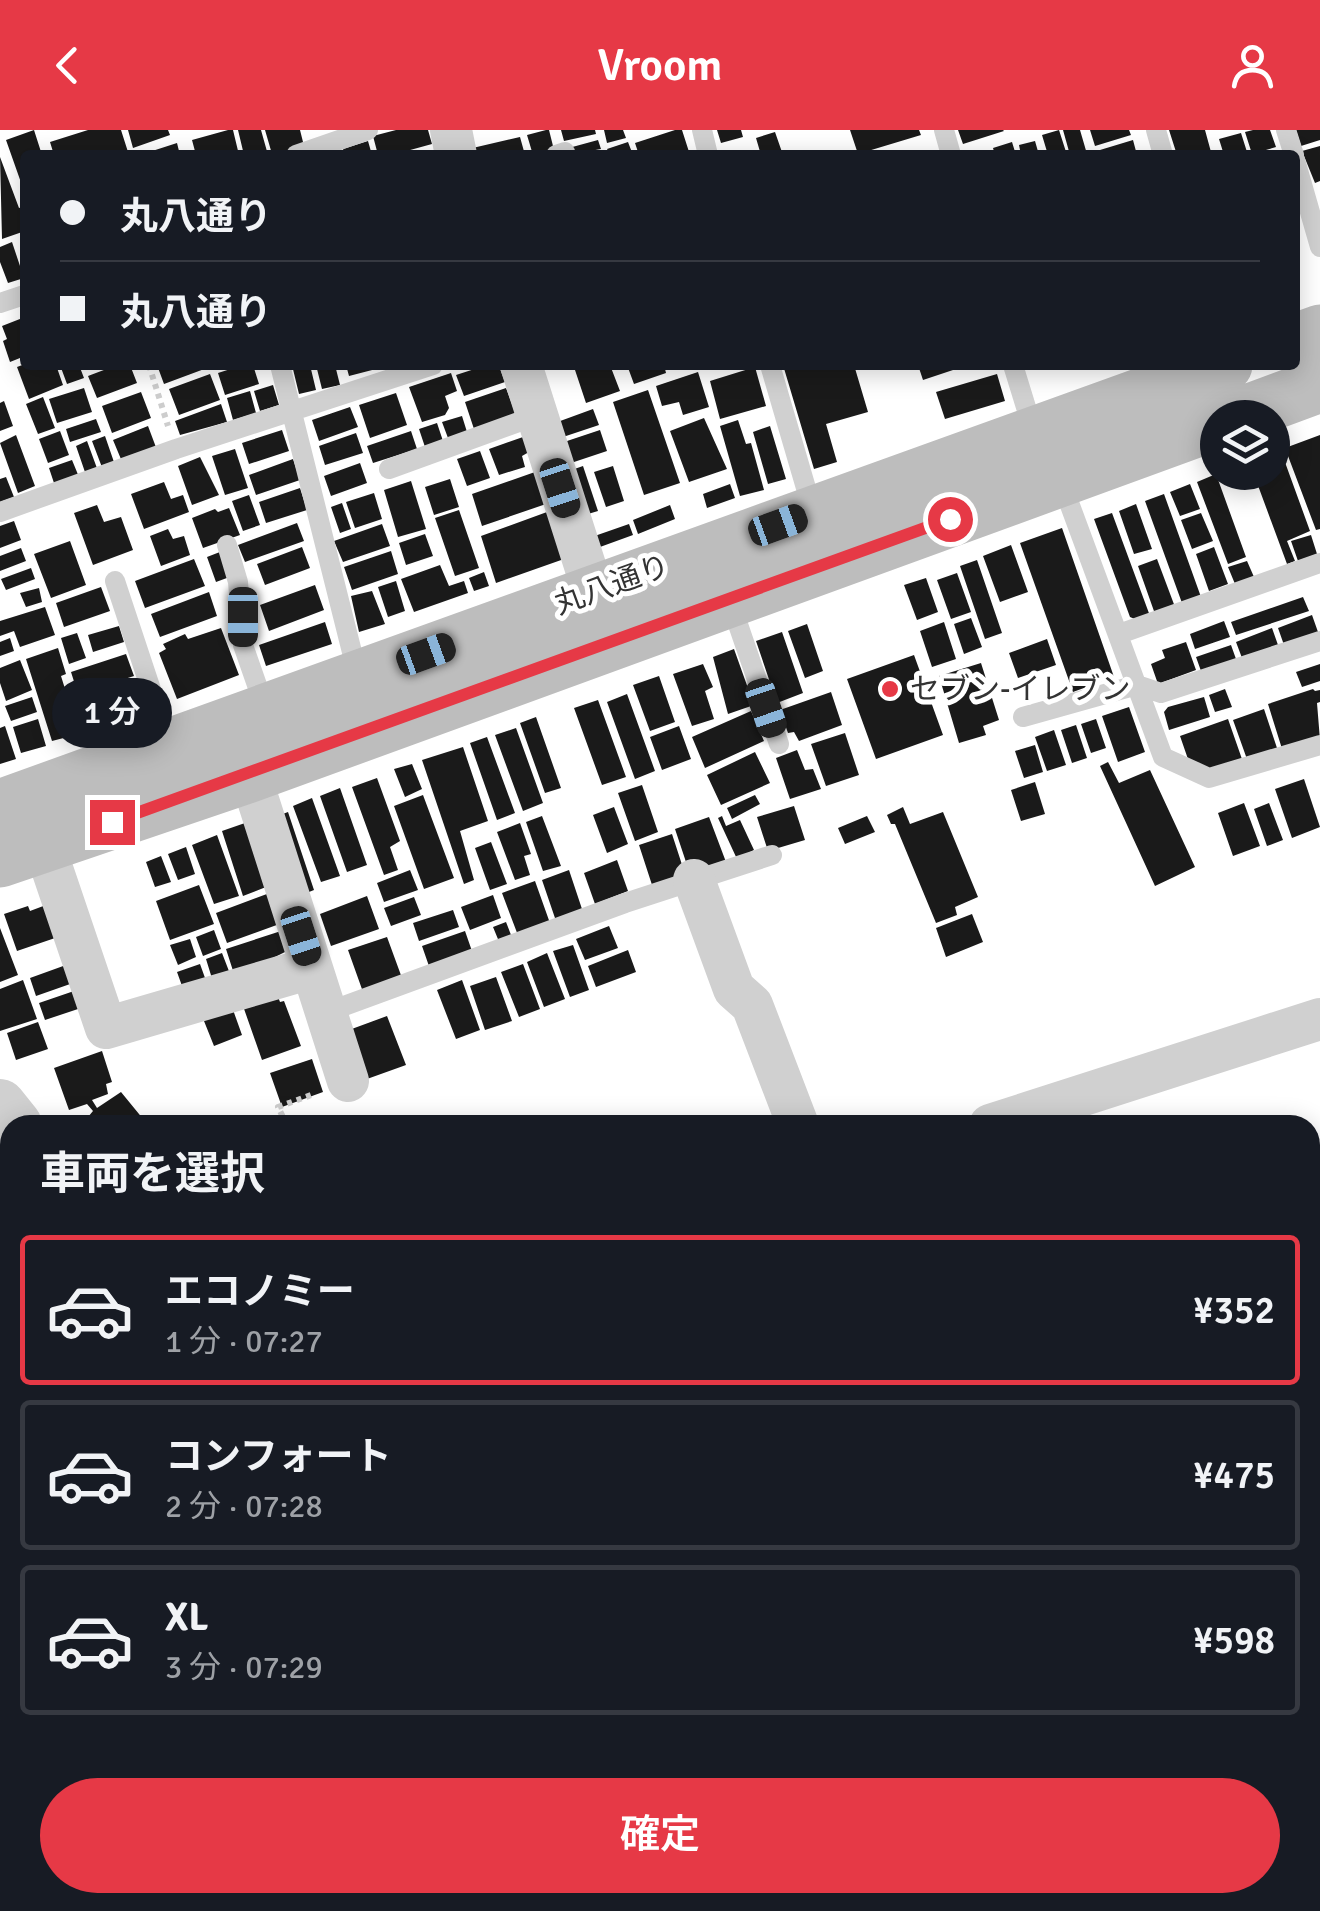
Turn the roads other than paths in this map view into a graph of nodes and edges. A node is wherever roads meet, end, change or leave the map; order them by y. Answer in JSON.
{"nodes":[{"id":1,"x":368,"y":130,"type":"edge"},
{"id":2,"x":310,"y":150,"type":"edge"},
{"id":3,"x":1300,"y":179,"type":"edge"},
{"id":4,"x":1320,"y":248,"type":"edge"},
{"id":5,"x":281,"y":370,"type":"edge"},
{"id":6,"x":418,"y":370,"type":"edge"},
{"id":7,"x":523,"y":370,"type":"edge"},
{"id":8,"x":771,"y":370,"type":"edge"},
{"id":9,"x":1015,"y":370,"type":"edge"},
{"id":10,"x":1213,"y":370,"type":"edge"},
{"id":11,"x":1320,"y":385,"type":"edge"},
{"id":12,"x":1280,"y":400,"type":"edge"},
{"id":13,"x":292,"y":413,"type":"junction"},
{"id":14,"x":538,"y":415,"type":"junction"},
{"id":15,"x":1200,"y":426,"type":"edge"},
{"id":16,"x":1047,"y":456,"type":"junction"},
{"id":17,"x":389,"y":469,"type":"dead end"},
{"id":18,"x":0,"y":512,"type":"edge"},
{"id":19,"x":814,"y":512,"type":"junction"},
{"id":20,"x":227,"y":545,"type":"dead end"},
{"id":21,"x":1320,"y":563,"type":"edge"},
{"id":22,"x":116,"y":582,"type":"dead end"},
{"id":23,"x":730,"y":600,"type":"junction"},
{"id":24,"x":602,"y":618,"type":"junction"},
{"id":25,"x":1118,"y":634,"type":"junction"},
{"id":26,"x":1320,"y":641,"type":"edge"},
{"id":27,"x":359,"y":678,"type":"junction"},
{"id":28,"x":1137,"y":685,"type":"junction"},
{"id":29,"x":266,"y":711,"type":"junction"},
{"id":30,"x":1023,"y":717,"type":"dead end"},
{"id":31,"x":778,"y":744,"type":"dead end"},
{"id":32,"x":1320,"y":745,"type":"edge"},
{"id":33,"x":170,"y":746,"type":"junction"},
{"id":34,"x":250,"y":774,"type":"junction"},
{"id":35,"x":0,"y":806,"type":"edge"},
{"id":36,"x":22,"y":852,"type":"edge"},
{"id":37,"x":772,"y":856,"type":"dead end"},
{"id":38,"x":694,"y":880,"type":"junction"},
{"id":39,"x":311,"y":968,"type":"junction"},
{"id":40,"x":326,"y":1013,"type":"junction"},
{"id":41,"x":1320,"y":1019,"type":"edge"},
{"id":42,"x":348,"y":1081,"type":"road end"},
{"id":43,"x":794,"y":1115,"type":"edge"},
{"id":44,"x":1021,"y":1115,"type":"edge"}],
"edges":[{"from":1,"to":2,"type":"lane"},
{"from":3,"to":4,"type":"lane"},
{"from":5,"to":13,"type":"lane"},
{"from":6,"to":13,"type":"lane"},
{"from":7,"to":14,"type":"street"},
{"from":8,"to":19,"type":"lane"},
{"from":9,"to":16,"type":"lane"},
{"from":10,"to":16,"type":"main road","name":"丸八通り"},
{"from":11,"to":12,"type":"main road"},
{"from":13,"to":18,"type":"lane"},
{"from":13,"to":27,"type":"lane"},
{"from":14,"to":17,"type":"lane"},
{"from":14,"to":24,"type":"street"},
{"from":15,"to":16,"type":"main road","name":"丸八通り"},
{"from":16,"to":19,"type":"main road","name":"丸八通り"},
{"from":16,"to":23,"type":"main road","name":"丸八通り"},
{"from":16,"to":25,"type":"lane"},
{"from":19,"to":24,"type":"main road","name":"丸八通り"},
{"from":20,"to":29,"type":"lane"},
{"from":21,"to":25,"type":"lane"},
{"from":22,"to":33,"type":"lane"},
{"from":23,"to":24,"type":"main road","name":"丸八通り"},
{"from":23,"to":31,"type":"lane"},
{"from":24,"to":27,"type":"main road","name":"丸八通り"},
{"from":24,"to":34,"type":"main road","name":"丸八通り"},
{"from":25,"to":28,"type":"lane"},
{"from":26,"to":28,"type":"lane"},
{"from":27,"to":29,"type":"main road","name":"丸八通り"},
{"from":28,"to":30,"type":"lane"},
{"from":28,"to":32,"type":"lane"},
{"from":29,"to":33,"type":"main road","name":"丸八通り"},
{"from":33,"to":35,"type":"main road","name":"丸八通り"},
{"from":34,"to":36,"type":"main road","name":"丸八通り"},
{"from":34,"to":39,"type":"street"},
{"from":36,"to":39,"type":"street"},
{"from":37,"to":38,"type":"lane"},
{"from":38,"to":40,"type":"lane"},
{"from":38,"to":43,"type":"street"},
{"from":39,"to":40,"type":"street"},
{"from":40,"to":42,"type":"street"},
{"from":41,"to":44,"type":"street"}]}
